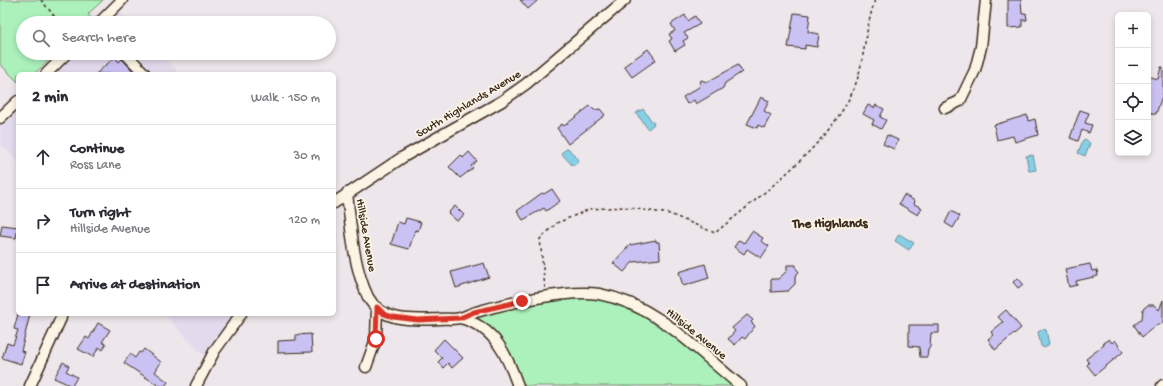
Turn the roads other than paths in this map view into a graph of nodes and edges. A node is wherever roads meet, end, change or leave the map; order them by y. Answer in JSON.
{"nodes":[{"id":1,"x":122,"y":0,"type":"edge"},
{"id":2,"x":625,"y":0,"type":"edge"},
{"id":3,"x":986,"y":0,"type":"edge"},
{"id":4,"x":105,"y":16,"type":"edge"},
{"id":5,"x":60,"y":60,"type":"edge"},
{"id":6,"x":132,"y":60,"type":"edge"},
{"id":7,"x":48,"y":72,"type":"edge"},
{"id":8,"x":143,"y":72,"type":"edge"},
{"id":9,"x":16,"y":103,"type":"edge"},
{"id":10,"x":945,"y":108,"type":"dead end"},
{"id":11,"x":0,"y":118,"type":"edge"},
{"id":12,"x":347,"y":194,"type":"junction"},
{"id":13,"x":336,"y":202,"type":"edge"},
{"id":14,"x":377,"y":307,"type":"junction"},
{"id":15,"x":240,"y":316,"type":"edge"},
{"id":16,"x":61,"y":318,"type":"dead end"},
{"id":17,"x":460,"y":318,"type":"junction"},
{"id":18,"x":366,"y":367,"type":"dead end"},
{"id":19,"x":30,"y":386,"type":"edge"},
{"id":20,"x":196,"y":386,"type":"edge"},
{"id":21,"x":518,"y":386,"type":"edge"},
{"id":22,"x":741,"y":386,"type":"edge"}],
"edges":[{"from":1,"to":4,"type":"street"},
{"from":2,"to":12,"type":"street","name":"South Highlands Avenue"},
{"from":3,"to":10,"type":"street"},
{"from":5,"to":7,"type":"street"},
{"from":6,"to":8,"type":"street"},
{"from":9,"to":11,"type":"street"},
{"from":12,"to":13,"type":"street","name":"South Highlands Avenue"},
{"from":12,"to":14,"type":"street","name":"Hillside Avenue"},
{"from":14,"to":17,"type":"street","name":"Hillside Avenue"},
{"from":14,"to":18,"type":"street"},
{"from":15,"to":20,"type":"street"},
{"from":16,"to":19,"type":"street"},
{"from":17,"to":21,"type":"street"},
{"from":17,"to":22,"type":"street","name":"Hillside Avenue"}]}
